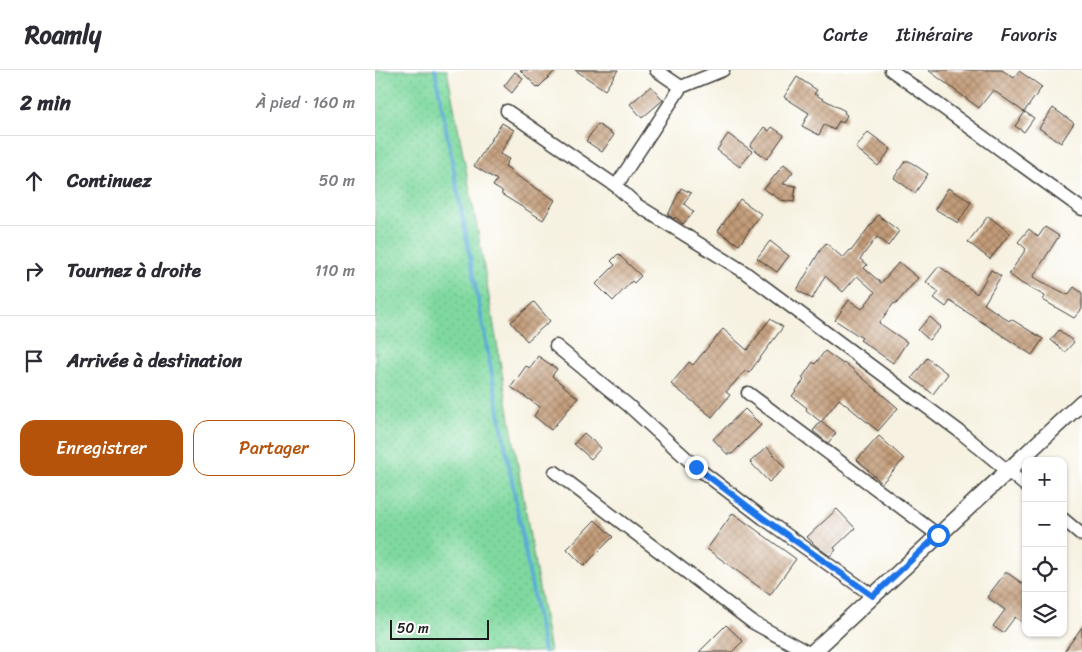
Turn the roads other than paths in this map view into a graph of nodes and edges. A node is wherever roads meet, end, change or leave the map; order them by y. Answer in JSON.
{"nodes":[{"id":1,"x":656,"y":70,"type":"edge"},
{"id":2,"x":723,"y":70,"type":"edge"},
{"id":3,"x":891,"y":70,"type":"edge"},
{"id":4,"x":681,"y":88,"type":"junction"},
{"id":5,"x":507,"y":111,"type":"dead end"},
{"id":6,"x":615,"y":186,"type":"junction"},
{"id":7,"x":1082,"y":209,"type":"edge"},
{"id":8,"x":557,"y":346,"type":"dead end"},
{"id":9,"x":748,"y":393,"type":"dead end"},
{"id":10,"x":1082,"y":402,"type":"edge"},
{"id":11,"x":1008,"y":471,"type":"junction"},
{"id":12,"x":555,"y":472,"type":"dead end"},
{"id":13,"x":1022,"y":483,"type":"edge"},
{"id":14,"x":1067,"y":522,"type":"edge"},
{"id":15,"x":938,"y":535,"type":"junction"},
{"id":16,"x":1082,"y":535,"type":"edge"},
{"id":17,"x":873,"y":596,"type":"junction"},
{"id":18,"x":807,"y":652,"type":"edge"},
{"id":19,"x":813,"y":652,"type":"edge"}],
"edges":[{"from":1,"to":4,"type":"street"},
{"from":2,"to":4,"type":"street"},
{"from":3,"to":7,"type":"street"},
{"from":4,"to":6,"type":"street"},
{"from":5,"to":6,"type":"street"},
{"from":6,"to":11,"type":"street"},
{"from":8,"to":17,"type":"street"},
{"from":9,"to":15,"type":"street"},
{"from":10,"to":11,"type":"street"},
{"from":11,"to":13,"type":"street"},
{"from":11,"to":15,"type":"street"},
{"from":12,"to":18,"type":"street"},
{"from":14,"to":16,"type":"street"},
{"from":15,"to":17,"type":"street"},
{"from":17,"to":19,"type":"street"}]}
